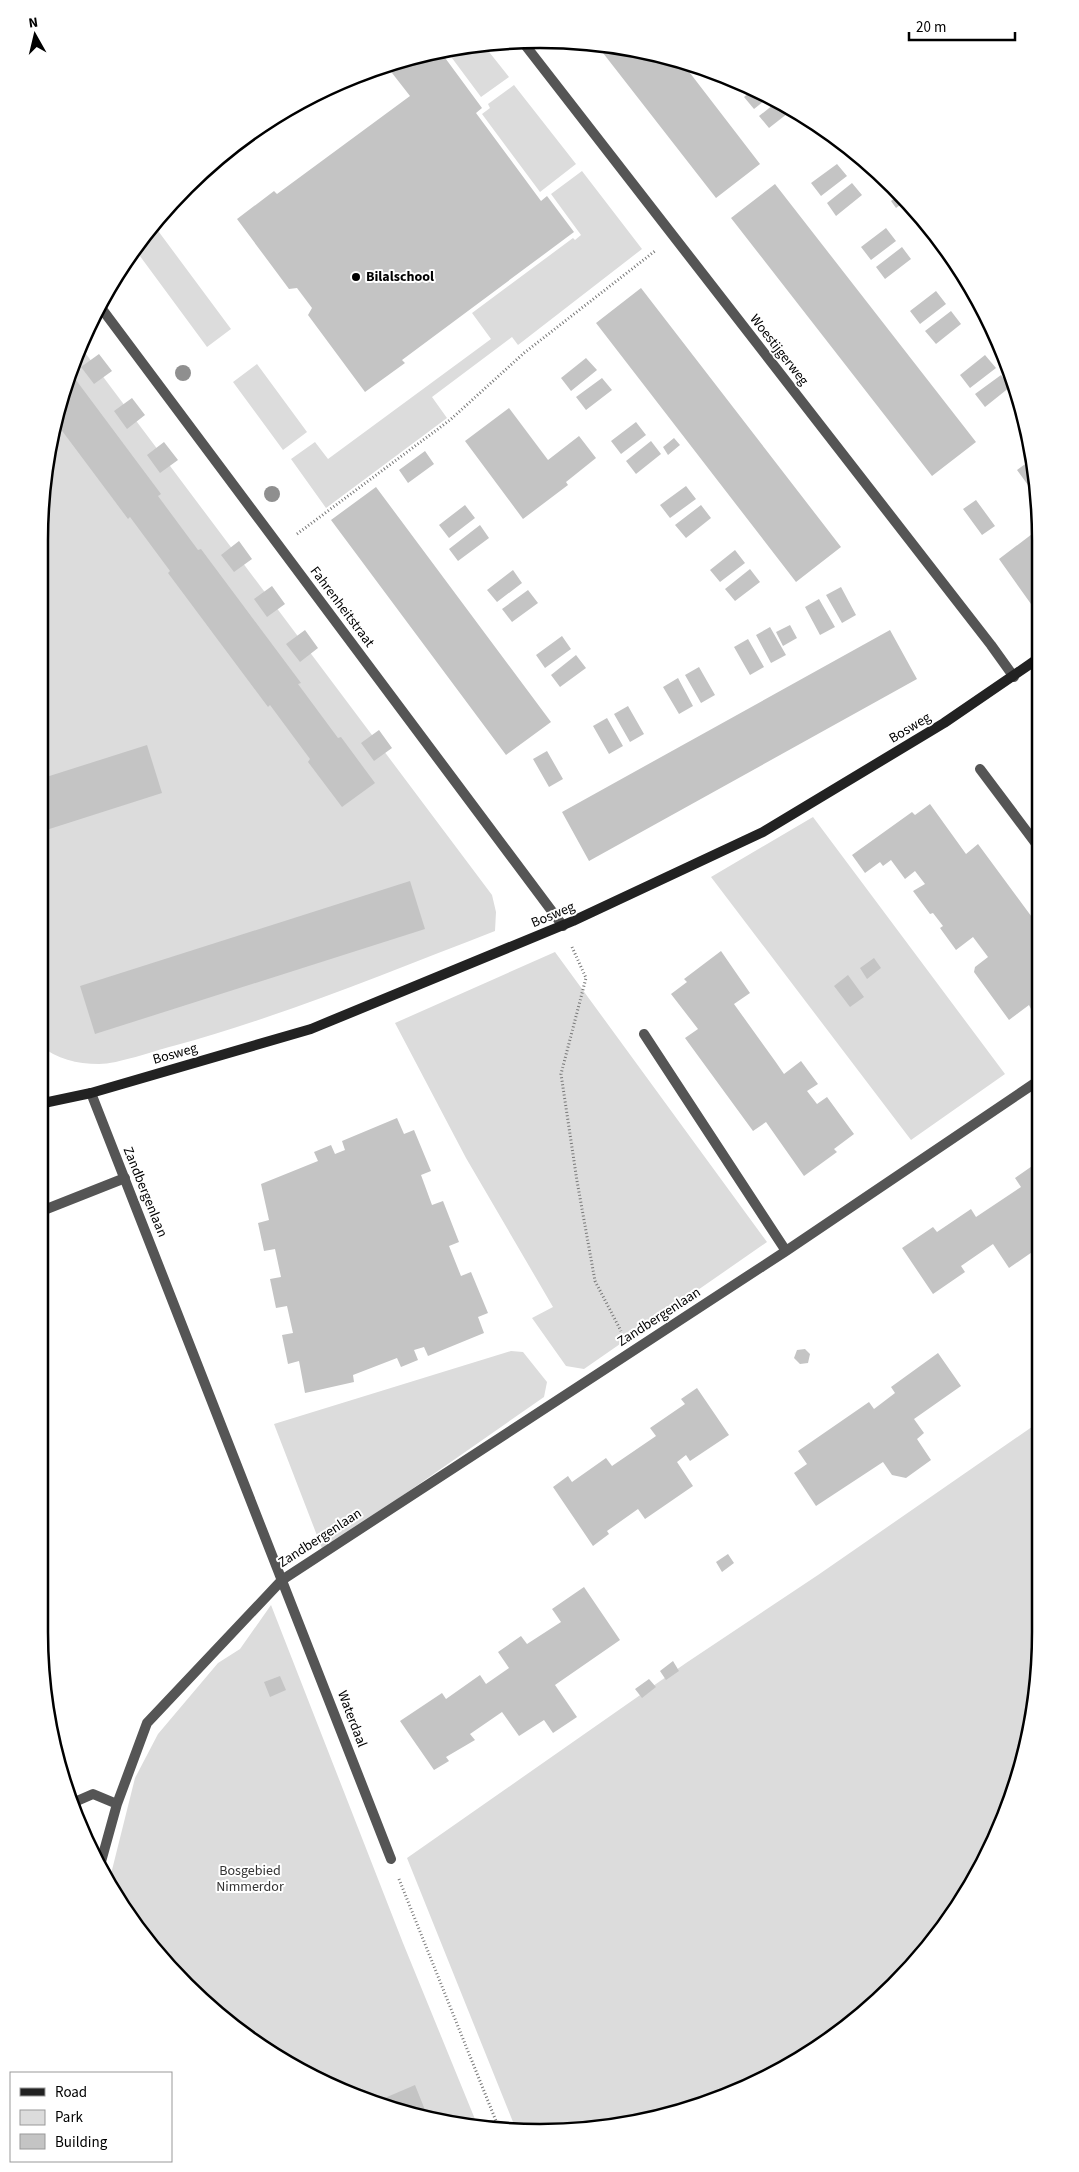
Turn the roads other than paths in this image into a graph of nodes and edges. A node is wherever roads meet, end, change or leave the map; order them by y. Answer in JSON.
{"nodes":[{"id":1,"x":527,"y":48,"type":"edge"},
{"id":2,"x":104,"y":311,"type":"edge"},
{"id":3,"x":1032,"y":663,"type":"edge"},
{"id":4,"x":1014,"y":677,"type":"junction"},
{"id":5,"x":980,"y":769,"type":"dead end"},
{"id":6,"x":1032,"y":838,"type":"edge"},
{"id":7,"x":563,"y":926,"type":"junction"},
{"id":8,"x":644,"y":1034,"type":"dead end"},
{"id":9,"x":1032,"y":1085,"type":"edge"},
{"id":10,"x":91,"y":1093,"type":"junction"},
{"id":11,"x":48,"y":1101,"type":"edge"},
{"id":12,"x":124,"y":1178,"type":"junction"},
{"id":13,"x":48,"y":1208,"type":"edge"},
{"id":14,"x":786,"y":1251,"type":"junction"},
{"id":15,"x":282,"y":1580,"type":"junction"},
{"id":16,"x":78,"y":1801,"type":"edge"},
{"id":17,"x":117,"y":1804,"type":"junction"},
{"id":18,"x":102,"y":1858,"type":"edge"},
{"id":19,"x":391,"y":1859,"type":"road end"}],
"edges":[{"from":1,"to":4,"type":"street","name":"Woestijgerweg"},
{"from":2,"to":7,"type":"street","name":"Fahrenheitstraat"},
{"from":3,"to":4,"type":"street","name":"Bosweg"},
{"from":4,"to":7,"type":"street","name":"Bosweg"},
{"from":5,"to":6,"type":"street"},
{"from":7,"to":10,"type":"street","name":"Bosweg"},
{"from":8,"to":14,"type":"street"},
{"from":9,"to":14,"type":"street","name":"Zandbergenlaan"},
{"from":10,"to":11,"type":"street","name":"Bosweg"},
{"from":10,"to":12,"type":"street","name":"Zandbergenlaan"},
{"from":12,"to":13,"type":"street"},
{"from":12,"to":15,"type":"street","name":"Zandbergenlaan"},
{"from":14,"to":15,"type":"street","name":"Zandbergenlaan"},
{"from":15,"to":17,"type":"street"},
{"from":15,"to":19,"type":"street","name":"Waterdaal"},
{"from":16,"to":17,"type":"street"},
{"from":17,"to":18,"type":"street"}]}
